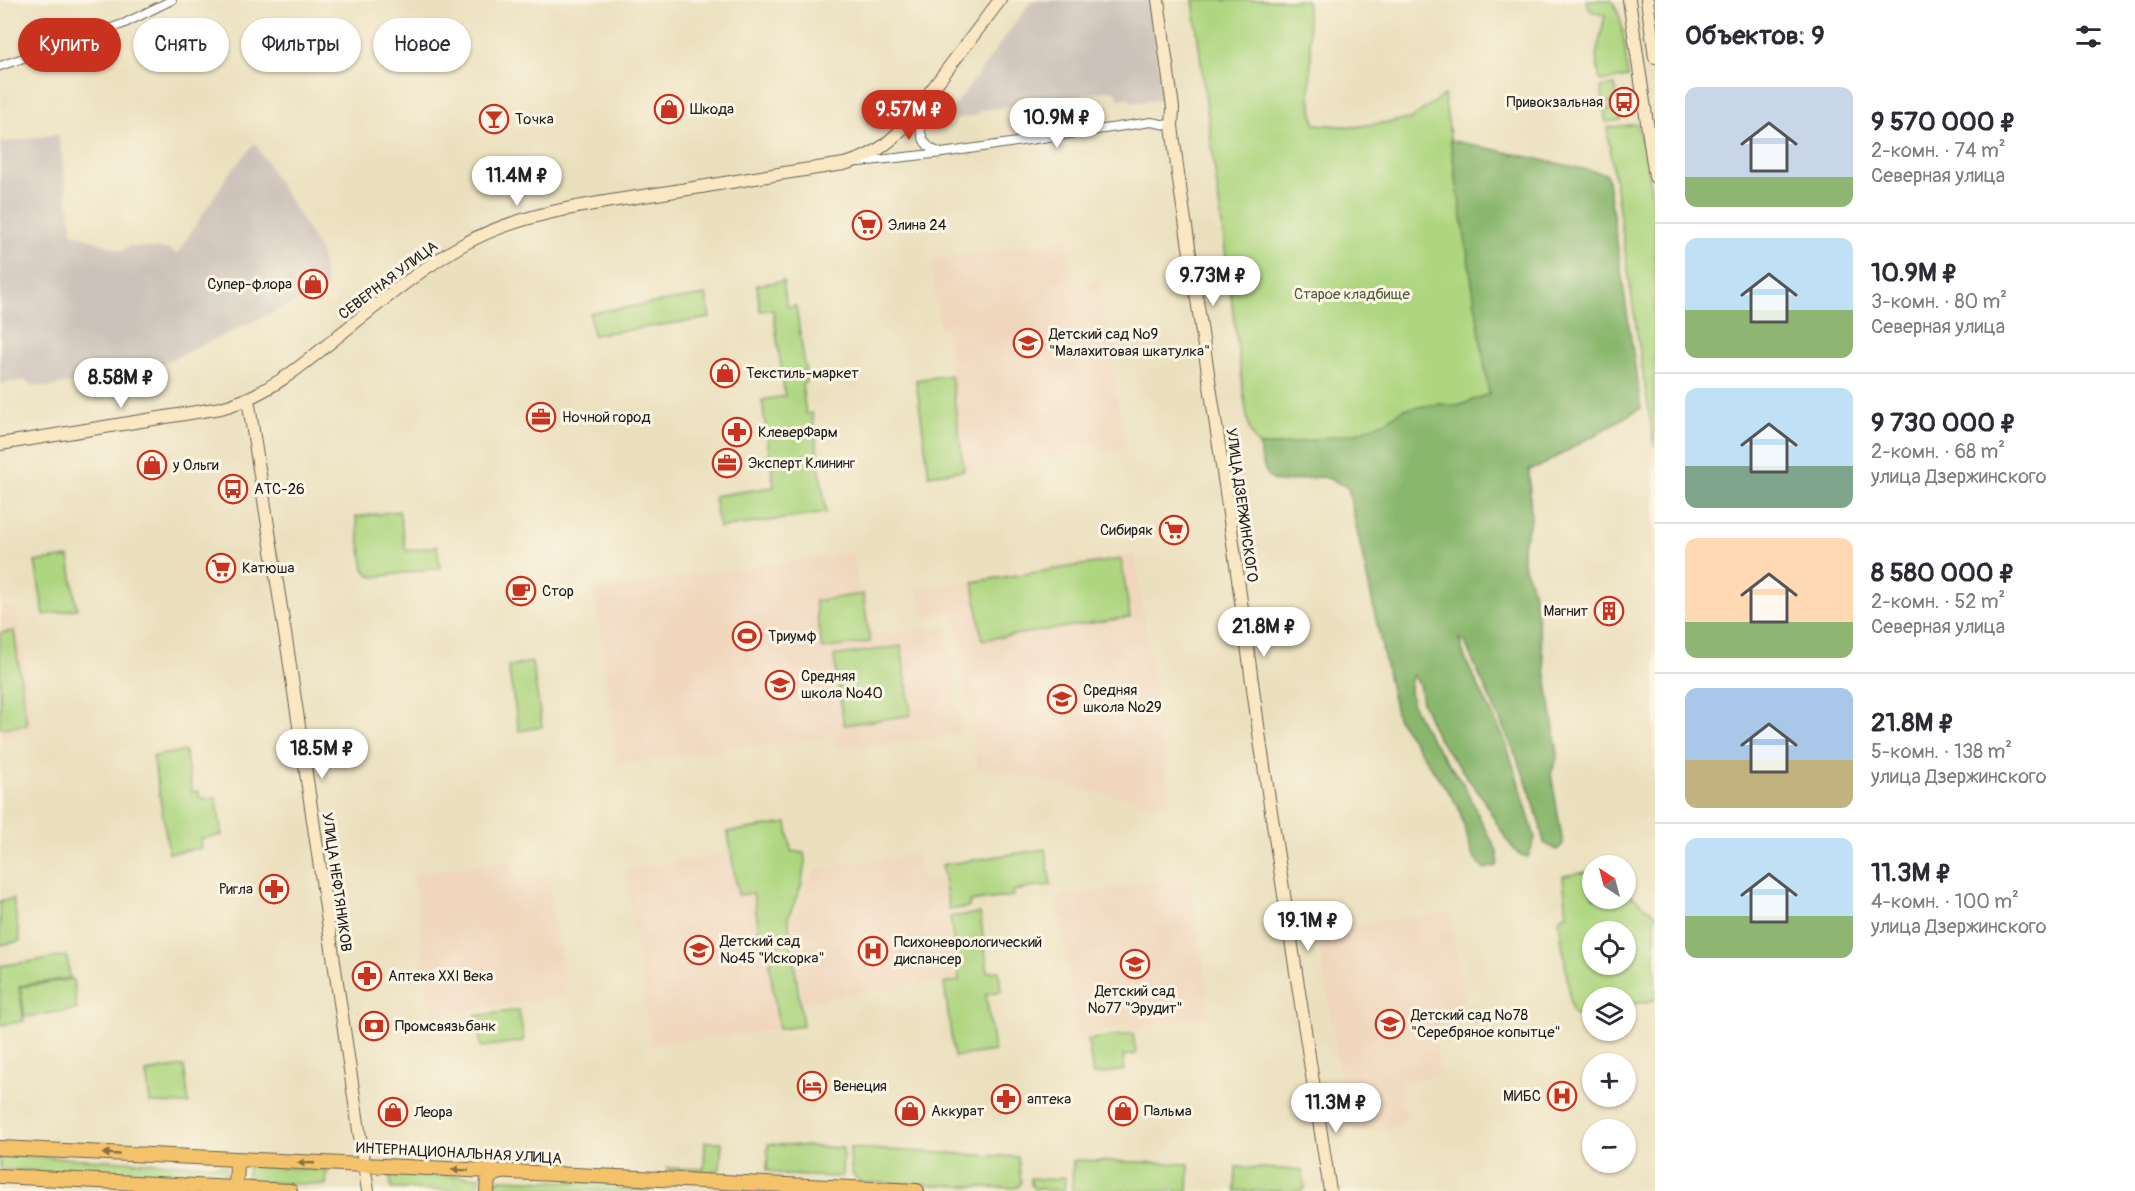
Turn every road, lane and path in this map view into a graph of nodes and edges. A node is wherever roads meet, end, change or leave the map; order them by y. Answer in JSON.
{"nodes":[{"id":1,"x":172,"y":0,"type":"edge"},
{"id":2,"x":1000,"y":0,"type":"edge"},
{"id":3,"x":1158,"y":0,"type":"edge"},
{"id":4,"x":1629,"y":0,"type":"edge"},
{"id":5,"x":1647,"y":0,"type":"edge"},
{"id":6,"x":1655,"y":57,"type":"edge"},
{"id":7,"x":0,"y":66,"type":"edge"},
{"id":8,"x":922,"y":105,"type":"junction"},
{"id":9,"x":1172,"y":126,"type":"junction"},
{"id":10,"x":942,"y":153,"type":"junction"},
{"id":11,"x":844,"y":164,"type":"junction"},
{"id":12,"x":1655,"y":177,"type":"edge"},
{"id":13,"x":248,"y":399,"type":"junction"},
{"id":14,"x":0,"y":444,"type":"edge"},
{"id":15,"x":0,"y":1148,"type":"edge"},
{"id":16,"x":237,"y":1160,"type":"junction"},
{"id":17,"x":364,"y":1166,"type":"junction"},
{"id":18,"x":504,"y":1172,"type":"junction"},
{"id":19,"x":0,"y":1176,"type":"edge"},
{"id":20,"x":236,"y":1188,"type":"junction"},
{"id":21,"x":290,"y":1191,"type":"edge"},
{"id":22,"x":368,"y":1191,"type":"edge"},
{"id":23,"x":487,"y":1191,"type":"edge"},
{"id":24,"x":917,"y":1191,"type":"edge"},
{"id":25,"x":1330,"y":1191,"type":"edge"}],
"edges":[{"from":1,"to":7,"type":"street"},
{"from":2,"to":8,"type":"main road","name":"СЕВЕРНАЯ УЛИЦА"},
{"from":3,"to":9,"type":"main road","name":"УЛИЦА ДЗЕРЖИНСКОГО"},
{"from":4,"to":12,"type":"main road"},
{"from":5,"to":6,"type":"main road"},
{"from":8,"to":10,"type":"street"},
{"from":8,"to":11,"type":"main road","name":"СЕВЕРНАЯ УЛИЦА"},
{"from":9,"to":10,"type":"street","name":"СЕВЕРНАЯ УЛИЦА"},
{"from":9,"to":25,"type":"main road","name":"УЛИЦА ДЗЕРЖИНСКОГО"},
{"from":10,"to":11,"type":"street","name":"СЕВЕРНАЯ УЛИЦА"},
{"from":11,"to":13,"type":"main road","name":"СЕВЕРНАЯ УЛИЦА"},
{"from":13,"to":14,"type":"main road","name":"СЕВЕРНАЯ УЛИЦА"},
{"from":13,"to":17,"type":"main road","name":"УЛИЦА НЕФТЯНИКОВ"},
{"from":16,"to":15,"type":"main road","name":"ИНТЕРНАЦИОНАЛЬНАЯ УЛИЦА","one_way":true},
{"from":17,"to":16,"type":"main road","name":"ИНТЕРНАЦИОНАЛЬНАЯ УЛИЦА","one_way":true},
{"from":16,"to":20,"type":"main road"},
{"from":18,"to":17,"type":"main road","name":"ИНТЕРНАЦИОНАЛЬНАЯ УЛИЦА","one_way":true},
{"from":17,"to":22,"type":"main road","name":"УЛИЦА НЕФТЯНИКОВ"},
{"from":18,"to":23,"type":"main road"},
{"from":18,"to":24,"type":"main road","name":"ИНТЕРНАЦИОНАЛЬНАЯ УЛИЦА"},
{"from":19,"to":20,"type":"main road"},
{"from":20,"to":21,"type":"main road"}]}
